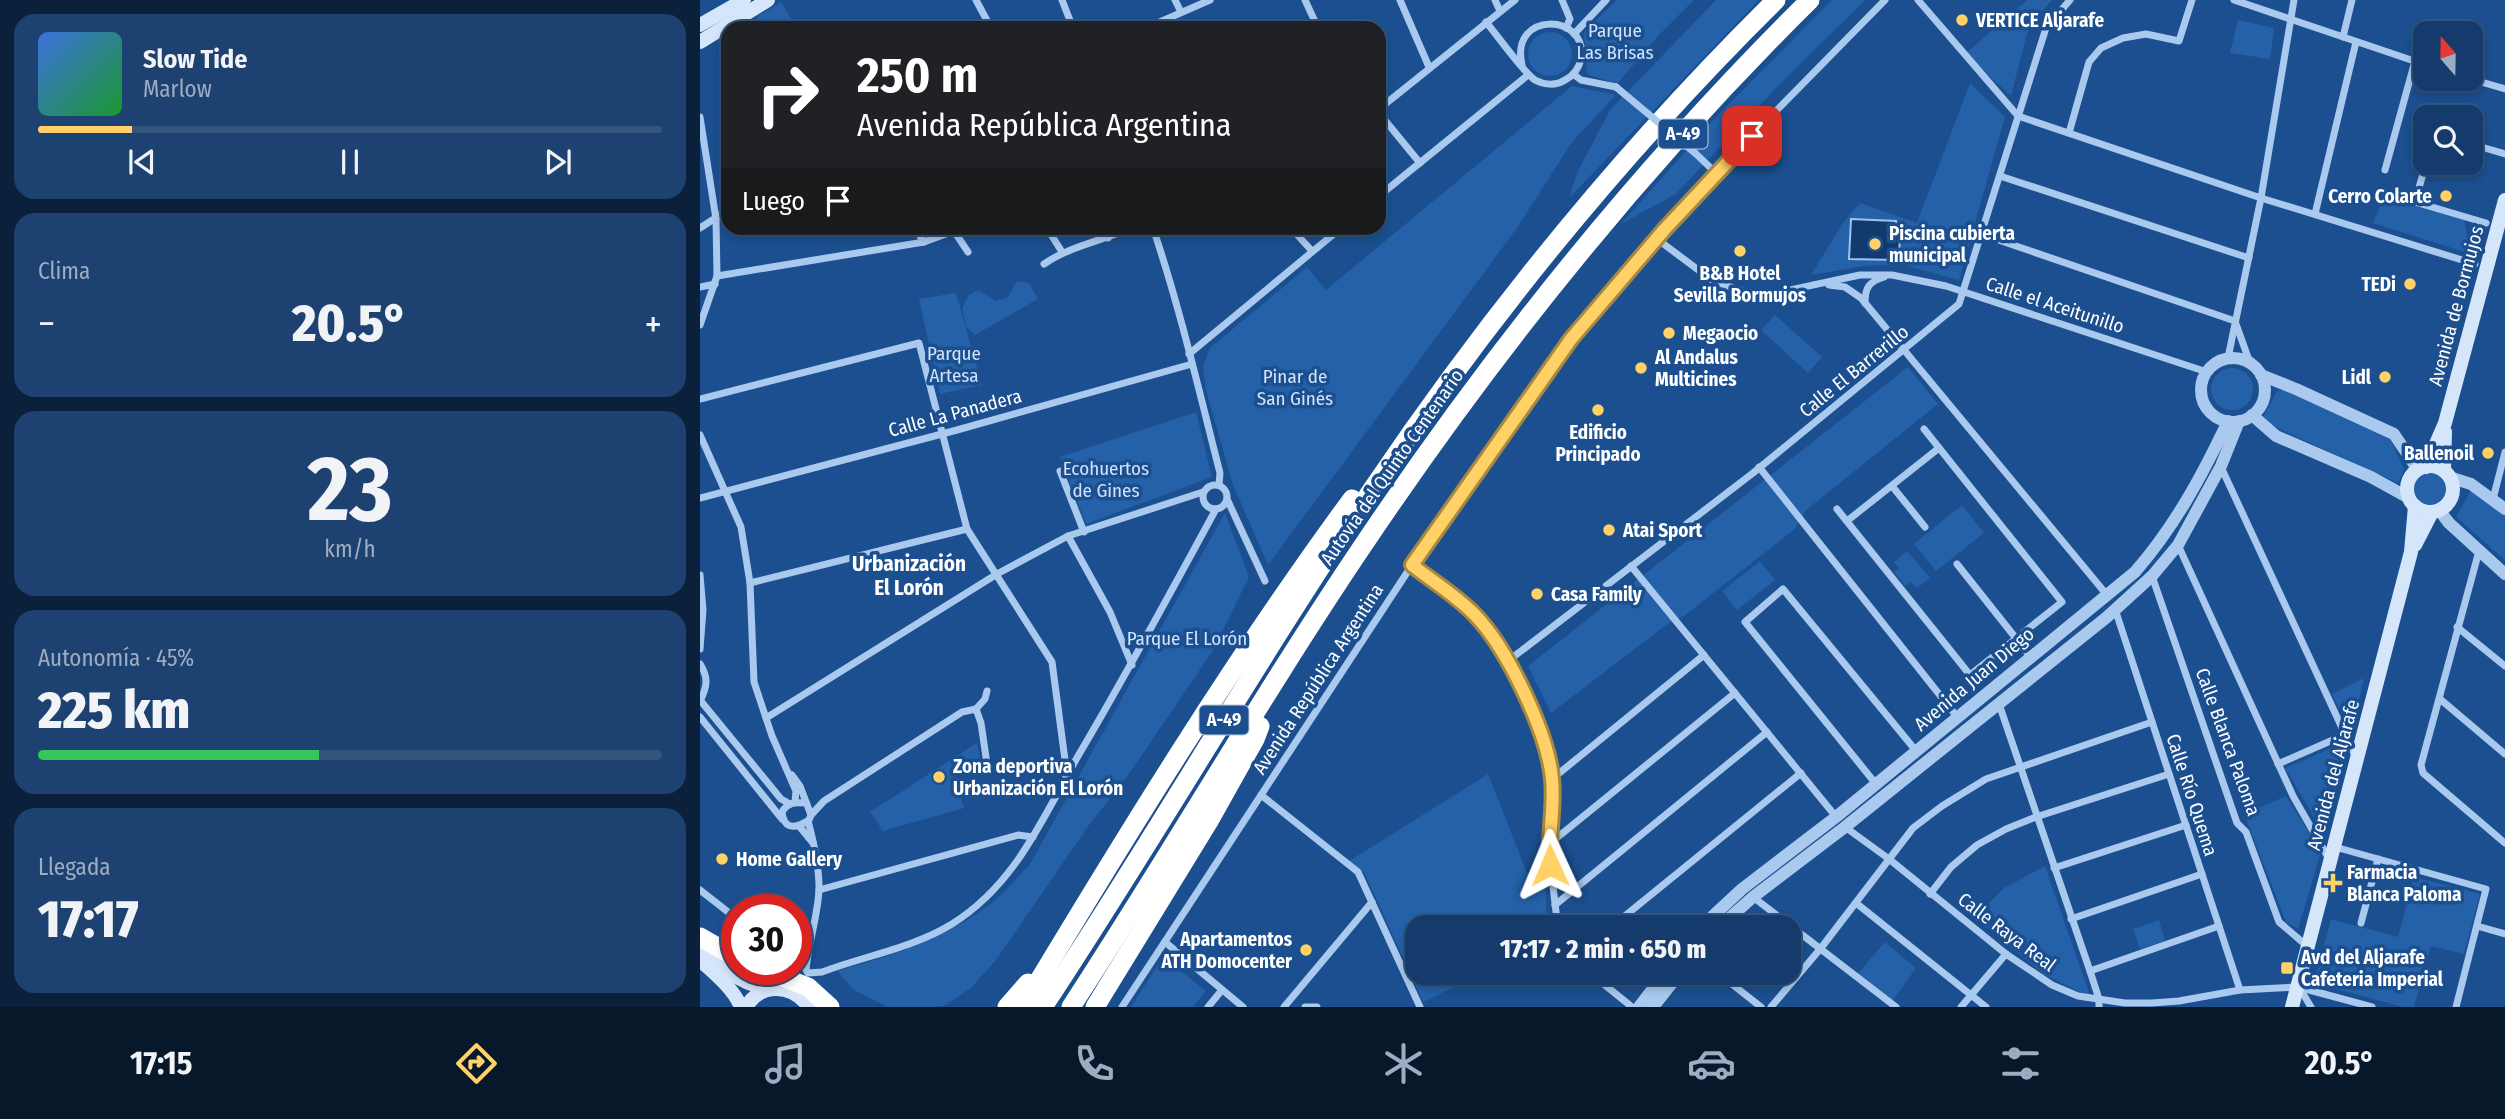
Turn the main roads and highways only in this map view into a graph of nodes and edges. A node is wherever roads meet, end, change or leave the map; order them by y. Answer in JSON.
{"nodes":[{"id":1,"x":744,"y":0,"type":"edge"},
{"id":2,"x":768,"y":0,"type":"edge"},
{"id":3,"x":1776,"y":0,"type":"edge"},
{"id":4,"x":1811,"y":0,"type":"edge"},
{"id":5,"x":734,"y":21,"type":"edge"},
{"id":6,"x":702,"y":24,"type":"edge"},
{"id":7,"x":721,"y":29,"type":"edge"},
{"id":8,"x":700,"y":42,"type":"edge"},
{"id":9,"x":2505,"y":200,"type":"edge"},
{"id":10,"x":2445,"y":423,"type":"junction"},
{"id":11,"x":1409,"y":436,"type":"junction"},
{"id":12,"x":2422,"y":468,"type":"junction"},
{"id":13,"x":2446,"y":474,"type":"junction"},
{"id":14,"x":2412,"y":502,"type":"junction"},
{"id":15,"x":2436,"y":511,"type":"junction"},
{"id":16,"x":2411,"y":552,"type":"junction"},
{"id":17,"x":1276,"y":682,"type":"junction"},
{"id":18,"x":1100,"y":878,"type":"junction"},
{"id":19,"x":700,"y":937,"type":"edge"},
{"id":20,"x":700,"y":944,"type":"edge"},
{"id":21,"x":721,"y":949,"type":"edge"},
{"id":22,"x":700,"y":960,"type":"edge"},
{"id":23,"x":1035,"y":974,"type":"junction"},
{"id":24,"x":803,"y":985,"type":"edge"},
{"id":25,"x":770,"y":989,"type":"junction"},
{"id":26,"x":743,"y":1007,"type":"edge"},
{"id":27,"x":808,"y":1007,"type":"edge"},
{"id":28,"x":830,"y":1007,"type":"edge"},
{"id":29,"x":1007,"y":1007,"type":"edge"},
{"id":30,"x":1017,"y":1007,"type":"edge"},
{"id":31,"x":1023,"y":1007,"type":"edge"},
{"id":32,"x":1043,"y":1007,"type":"edge"},
{"id":33,"x":1071,"y":1007,"type":"edge"},
{"id":34,"x":1096,"y":1007,"type":"edge"},
{"id":35,"x":2292,"y":1007,"type":"edge"}],
"edges":[{"from":1,"to":6,"type":"main road"},
{"from":2,"to":5,"type":"main road"},
{"from":3,"to":11,"type":"highway","name":"Autovía del Quinto Centenario","number":"A-49"},
{"from":4,"to":17,"type":"highway","name":"Autovía del Quinto Centenario","number":"A-49"},
{"from":7,"to":8,"type":"main road"},
{"from":9,"to":10,"type":"main road","name":"Avenida de Bormujos"},
{"from":10,"to":12,"type":"main road","name":"Avenida de Bormujos"},
{"from":10,"to":13,"type":"main road","name":"Avenida de Bormujos"},
{"from":11,"to":18,"type":"highway"},
{"from":11,"to":32,"type":"highway","name":"Autovía del Quinto Centenario","number":"A-49"},
{"from":12,"to":13,"type":"main road"},
{"from":12,"to":14,"type":"main road"},
{"from":13,"to":15,"type":"main road"},
{"from":14,"to":15,"type":"main road"},
{"from":14,"to":16,"type":"main road","name":"Avenida del Aljarafe"},
{"from":15,"to":16,"type":"main road","name":"Avenida del Aljarafe"},
{"from":16,"to":35,"type":"main road","name":"Avenida del Aljarafe"},
{"from":17,"to":33,"type":"highway","name":"Autovía del Quinto Centenario","number":"A-49"},
{"from":17,"to":34,"type":"highway"},
{"from":18,"to":23,"type":"highway"},
{"from":18,"to":31,"type":"highway"},
{"from":19,"to":21,"type":"highway"},
{"from":20,"to":25,"type":"main road"},
{"from":22,"to":26,"type":"main road"},
{"from":23,"to":29,"type":"highway"},
{"from":23,"to":30,"type":"highway"},
{"from":24,"to":28,"type":"highway"},
{"from":25,"to":26,"type":"main road"},
{"from":25,"to":27,"type":"main road"}]}
